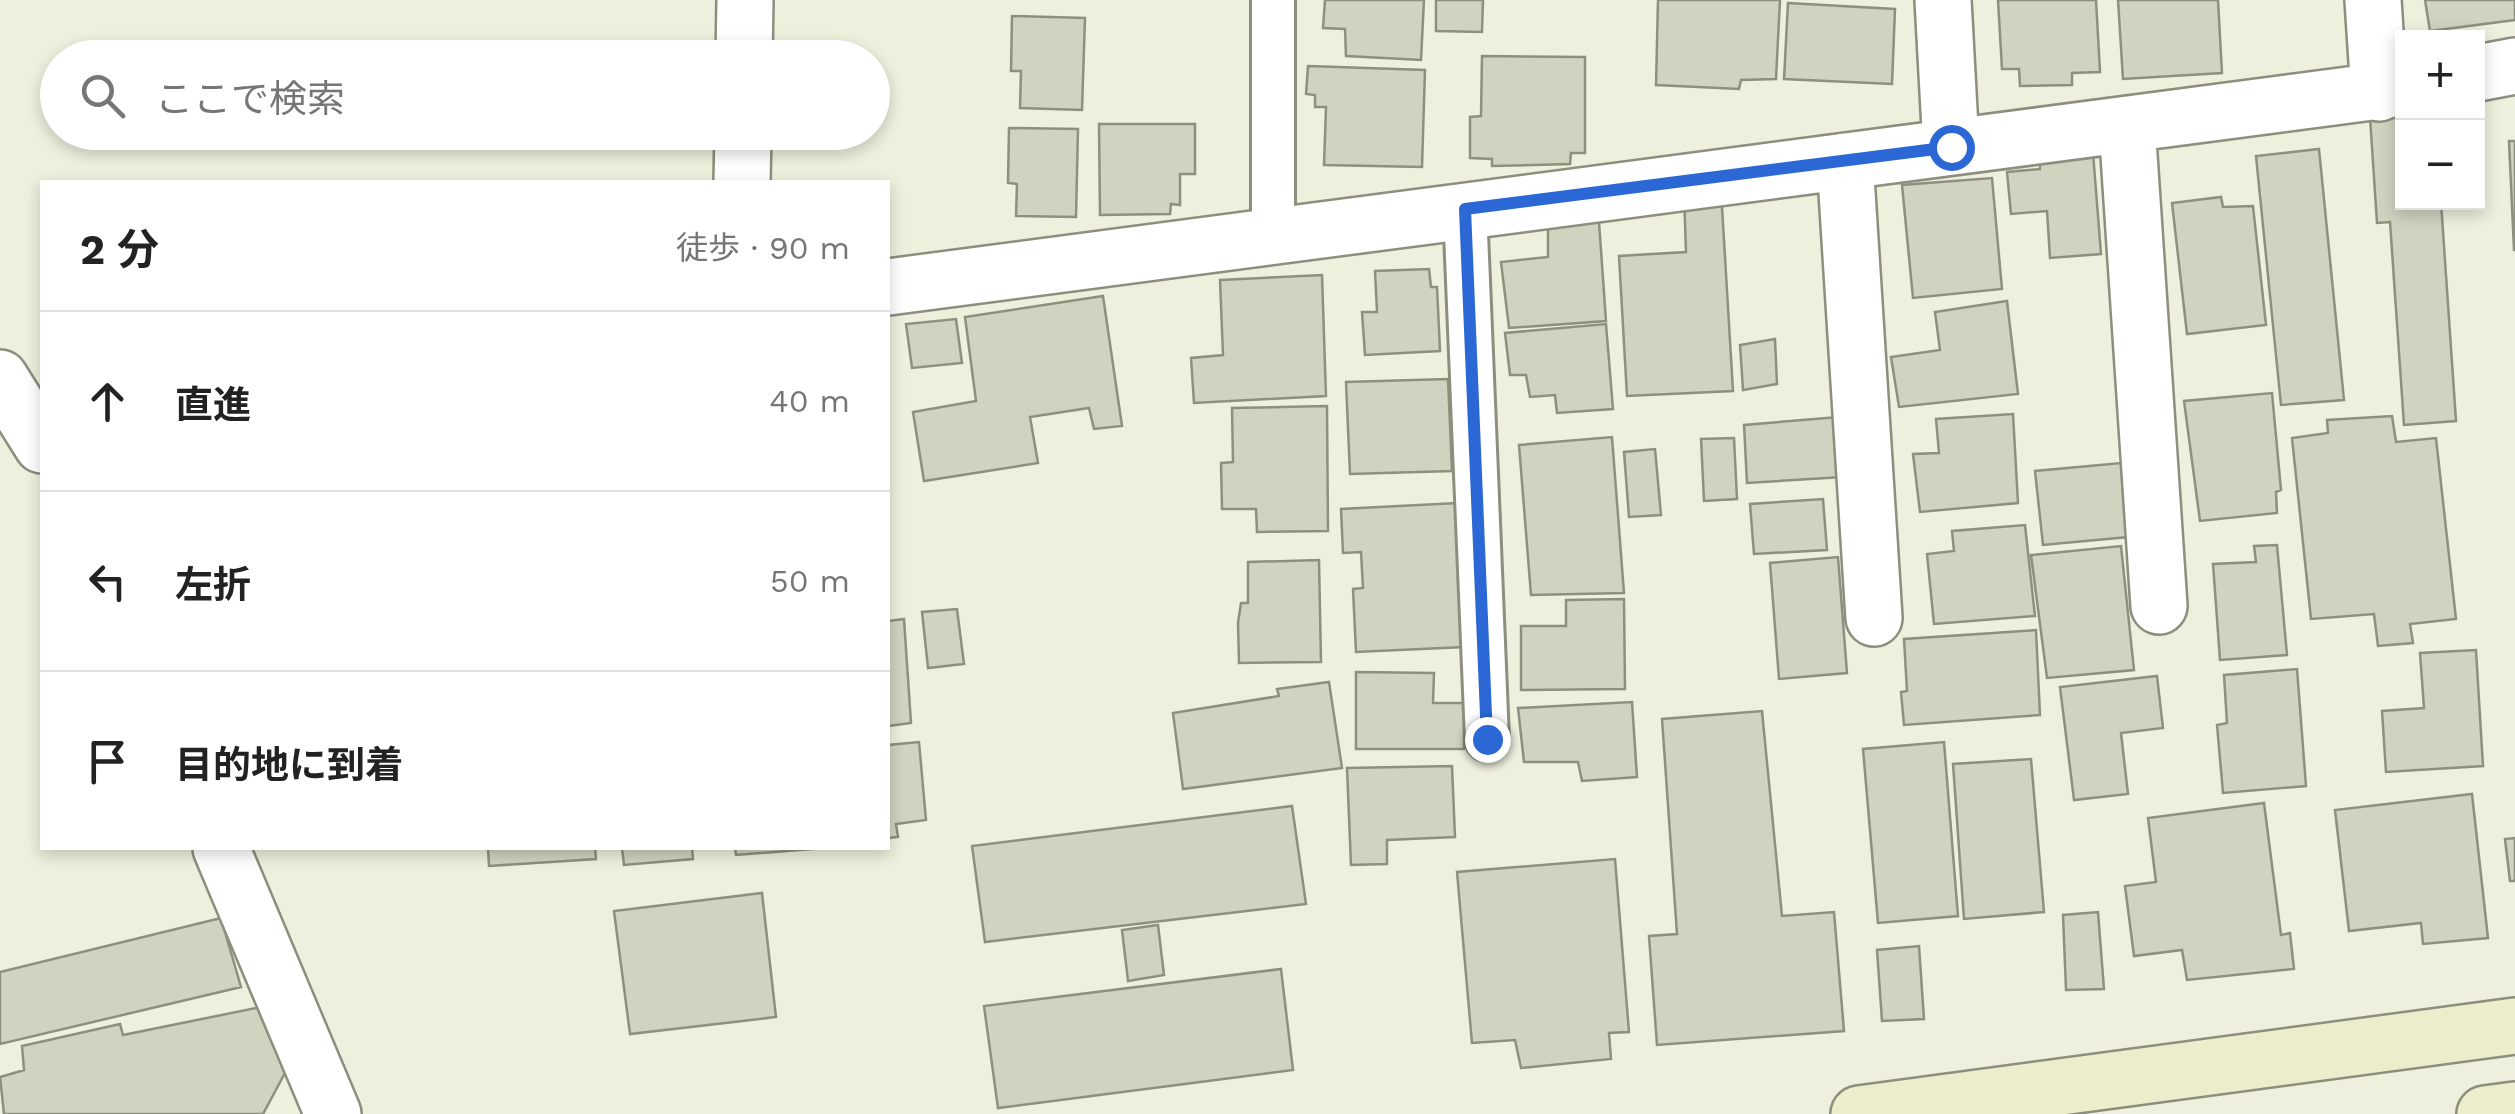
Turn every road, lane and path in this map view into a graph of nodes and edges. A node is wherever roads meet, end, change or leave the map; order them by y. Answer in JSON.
{"nodes":[{"id":1,"x":746,"y":0,"type":"edge"},
{"id":2,"x":1273,"y":0,"type":"edge"},
{"id":3,"x":1943,"y":0,"type":"edge"},
{"id":4,"x":2373,"y":0,"type":"edge"},
{"id":5,"x":745,"y":40,"type":"edge"},
{"id":6,"x":2515,"y":66,"type":"edge"},
{"id":7,"x":2485,"y":72,"type":"edge"},
{"id":8,"x":2391,"y":91,"type":"edge"},
{"id":9,"x":2127,"y":125,"type":"junction"},
{"id":10,"x":1951,"y":147,"type":"junction"},
{"id":11,"x":743,"y":150,"type":"edge"},
{"id":12,"x":1844,"y":161,"type":"junction"},
{"id":13,"x":742,"y":180,"type":"edge"},
{"id":14,"x":1465,"y":209,"type":"junction"},
{"id":15,"x":1273,"y":235,"type":"junction"},
{"id":16,"x":890,"y":287,"type":"edge"},
{"id":17,"x":0,"y":378,"type":"edge"},
{"id":18,"x":40,"y":442,"type":"edge"},
{"id":19,"x":2158,"y":606,"type":"dead end"},
{"id":20,"x":1874,"y":618,"type":"dead end"},
{"id":21,"x":1487,"y":739,"type":"dead end"},
{"id":22,"x":223,"y":850,"type":"edge"},
{"id":23,"x":2515,"y":1026,"type":"edge"},
{"id":24,"x":2515,"y":1110,"type":"edge"},
{"id":25,"x":333,"y":1114,"type":"edge"},
{"id":26,"x":1859,"y":1114,"type":"edge"},
{"id":27,"x":2485,"y":1114,"type":"edge"}],
"edges":[{"from":1,"to":5,"type":"street"},
{"from":2,"to":15,"type":"lane"},
{"from":3,"to":10,"type":"street"},
{"from":4,"to":8,"type":"street"},
{"from":6,"to":7,"type":"street"},
{"from":8,"to":9,"type":"street"},
{"from":9,"to":10,"type":"street"},
{"from":9,"to":19,"type":"street"},
{"from":10,"to":12,"type":"street"},
{"from":11,"to":13,"type":"street"},
{"from":12,"to":14,"type":"street"},
{"from":12,"to":20,"type":"street"},
{"from":14,"to":15,"type":"street"},
{"from":14,"to":21,"type":"lane"},
{"from":15,"to":16,"type":"street"},
{"from":17,"to":18,"type":"street"},
{"from":22,"to":25,"type":"street"},
{"from":23,"to":26,"type":"street"},
{"from":24,"to":27,"type":"street"}]}
